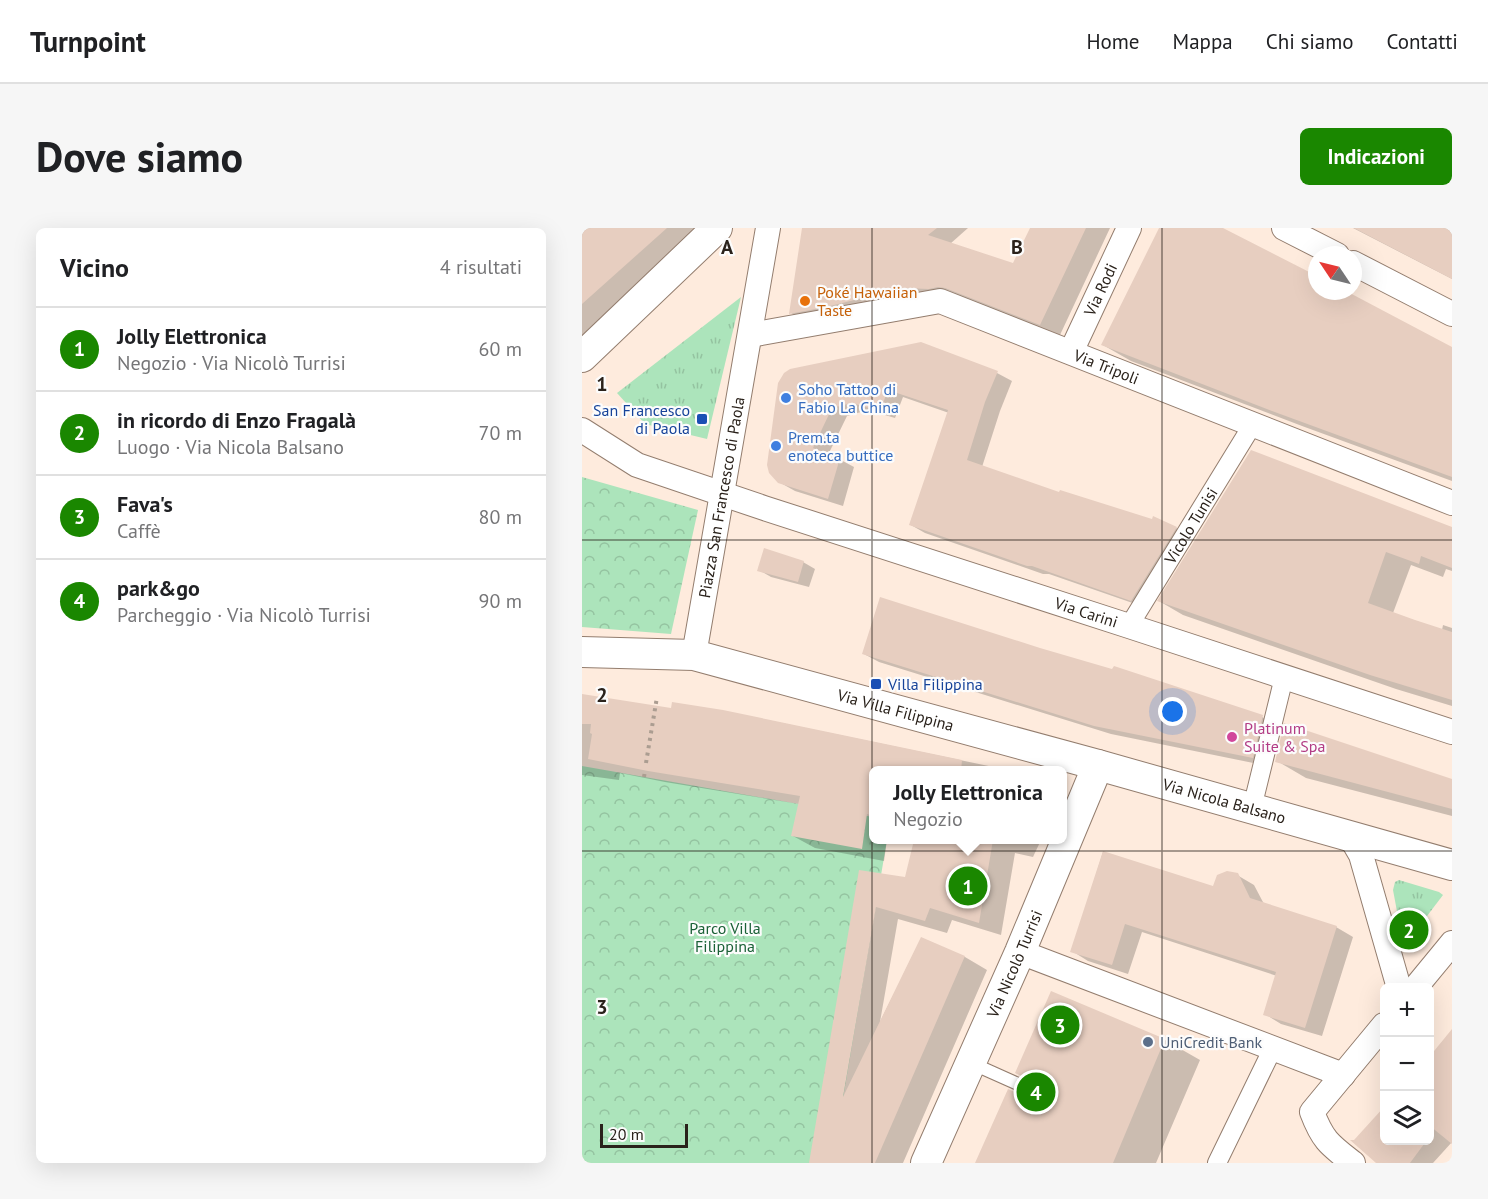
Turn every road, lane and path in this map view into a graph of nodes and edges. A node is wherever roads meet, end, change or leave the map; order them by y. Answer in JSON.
{"nodes":[{"id":1,"x":717,"y":228,"type":"edge"},
{"id":2,"x":768,"y":228,"type":"edge"},
{"id":3,"x":1129,"y":228,"type":"edge"},
{"id":4,"x":1284,"y":228,"type":"edge"},
{"id":5,"x":1319,"y":246,"type":"edge"},
{"id":6,"x":1362,"y":268,"type":"edge"},
{"id":7,"x":1452,"y":314,"type":"edge"},
{"id":8,"x":750,"y":334,"type":"junction"},
{"id":9,"x":1071,"y":352,"type":"junction"},
{"id":10,"x":582,"y":357,"type":"edge"},
{"id":11,"x":1253,"y":424,"type":"junction"},
{"id":12,"x":582,"y":430,"type":"edge"},
{"id":13,"x":722,"y":494,"type":"junction"},
{"id":14,"x":1452,"y":503,"type":"edge"},
{"id":15,"x":1129,"y":626,"type":"junction"},
{"id":16,"x":582,"y":652,"type":"edge"},
{"id":17,"x":694,"y":655,"type":"junction"},
{"id":18,"x":1284,"y":677,"type":"junction"},
{"id":19,"x":657,"y":697,"type":"dead end"},
{"id":20,"x":1452,"y":732,"type":"edge"},
{"id":21,"x":646,"y":763,"type":"dead end"},
{"id":22,"x":1098,"y":765,"type":"junction"},
{"id":23,"x":645,"y":771,"type":"dead end"},
{"id":24,"x":644,"y":777,"type":"dead end"},
{"id":25,"x":1252,"y":808,"type":"junction"},
{"id":26,"x":1350,"y":836,"type":"junction"},
{"id":27,"x":1067,"y":839,"type":"edge"},
{"id":28,"x":1065,"y":844,"type":"edge"},
{"id":29,"x":1452,"y":865,"type":"edge"},
{"id":30,"x":1452,"y":943,"type":"edge"},
{"id":31,"x":1020,"y":952,"type":"junction"},
{"id":32,"x":1398,"y":983,"type":"edge"},
{"id":33,"x":1418,"y":983,"type":"edge"},
{"id":34,"x":1380,"y":1030,"type":"edge"},
{"id":35,"x":1273,"y":1048,"type":"junction"},
{"id":36,"x":971,"y":1063,"type":"junction"},
{"id":37,"x":1343,"y":1075,"type":"junction"},
{"id":38,"x":1036,"y":1092,"type":"dead end"},
{"id":39,"x":926,"y":1163,"type":"edge"},
{"id":40,"x":1217,"y":1163,"type":"edge"},
{"id":41,"x":1353,"y":1163,"type":"edge"}],
"edges":[{"from":1,"to":10,"type":"street"},
{"from":2,"to":8,"type":"street","name":"Piazza San Francesco di Paola"},
{"from":3,"to":9,"type":"street","name":"Via Rodi"},
{"from":4,"to":5,"type":"street"},
{"from":6,"to":7,"type":"street"},
{"from":8,"to":9,"type":"street","name":"Via Tripoli"},
{"from":8,"to":13,"type":"street","name":"Piazza San Francesco di Paola"},
{"from":9,"to":11,"type":"street","name":"Via Tripoli"},
{"from":11,"to":14,"type":"street","name":"Via Tripoli"},
{"from":11,"to":15,"type":"street","name":"Vicolo Tunisi"},
{"from":12,"to":13,"type":"street","name":"Via Carini"},
{"from":13,"to":15,"type":"street","name":"Via Carini"},
{"from":13,"to":17,"type":"street","name":"Piazza San Francesco di Paola"},
{"from":15,"to":18,"type":"street","name":"Via Carini"},
{"from":16,"to":17,"type":"street"},
{"from":17,"to":22,"type":"street","name":"Via Villa Filippina"},
{"from":18,"to":20,"type":"street","name":"Via Carini"},
{"from":18,"to":25,"type":"street"},
{"from":19,"to":21,"type":"path"},
{"from":22,"to":25,"type":"street","name":"Via Nicola Balsano"},
{"from":22,"to":27,"type":"street","name":"Via Nicolò Turrisi"},
{"from":23,"to":24,"type":"path"},
{"from":25,"to":26,"type":"street","name":"Via Nicola Balsano"},
{"from":26,"to":29,"type":"street","name":"Via Nicola Balsano"},
{"from":26,"to":32,"type":"street"},
{"from":28,"to":31,"type":"street","name":"Via Nicolò Turrisi"},
{"from":30,"to":33,"type":"street"},
{"from":31,"to":35,"type":"street"},
{"from":31,"to":36,"type":"street","name":"Via Nicolò Turrisi"},
{"from":34,"to":37,"type":"street"},
{"from":35,"to":37,"type":"street"},
{"from":35,"to":40,"type":"street"},
{"from":36,"to":38,"type":"lane"},
{"from":36,"to":39,"type":"street","name":"Via Nicolò Turrisi"},
{"from":37,"to":41,"type":"street"}]}
